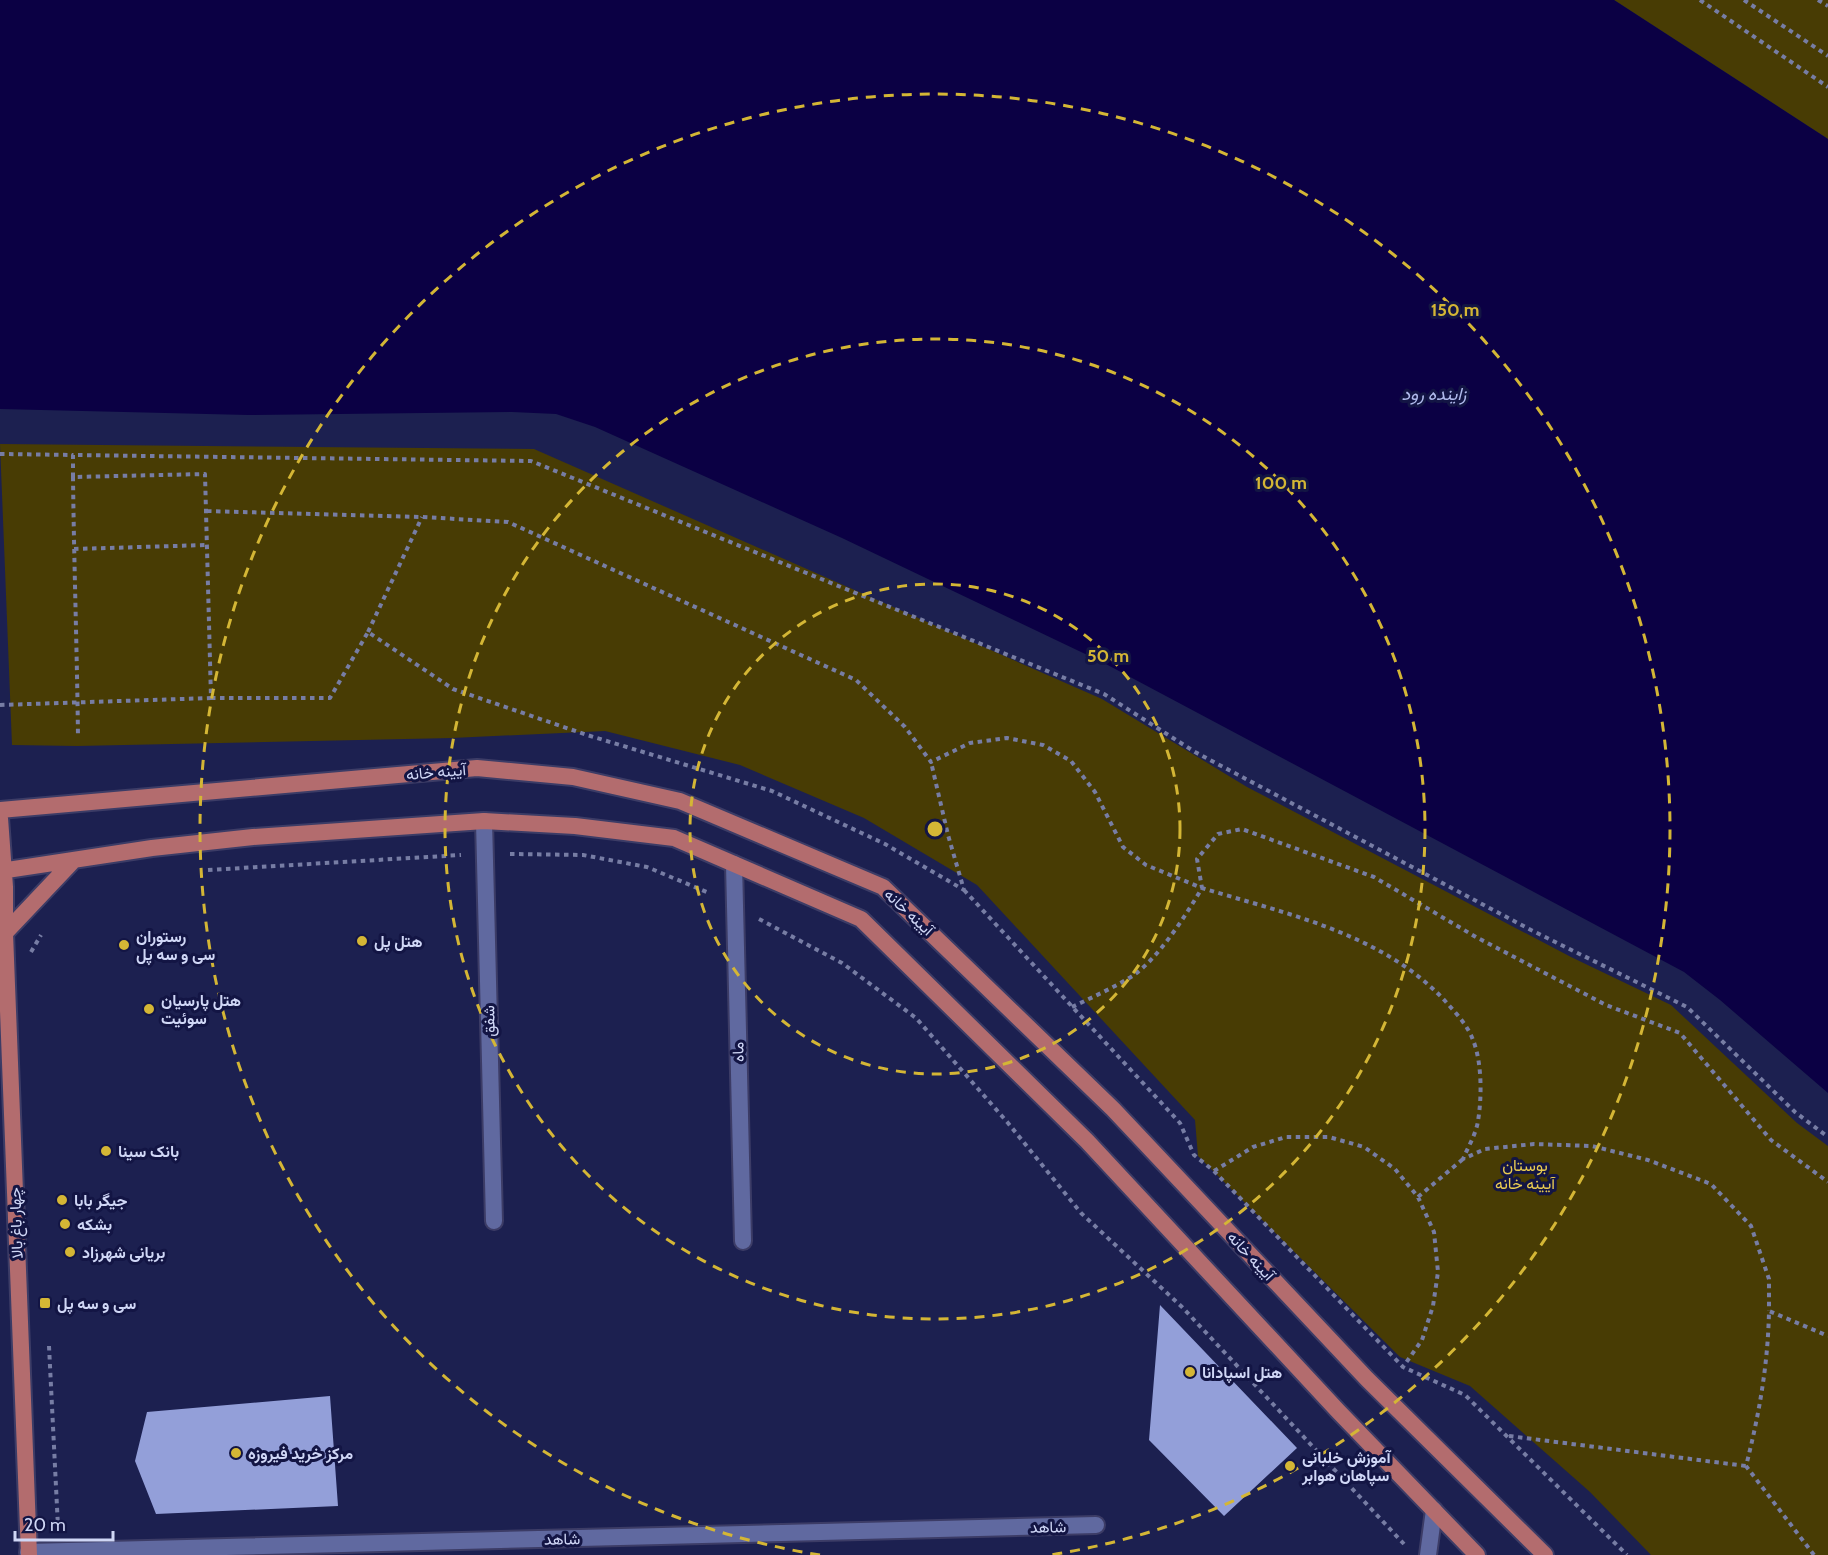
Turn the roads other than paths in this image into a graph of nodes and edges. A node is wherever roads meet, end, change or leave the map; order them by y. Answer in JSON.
{"nodes":[{"id":1,"x":0,"y":810,"type":"edge"},
{"id":2,"x":0,"y":818,"type":"edge"},
{"id":3,"x":484,"y":821,"type":"junction"},
{"id":4,"x":74,"y":860,"type":"junction"},
{"id":5,"x":734,"y":864,"type":"junction"},
{"id":6,"x":2,"y":871,"type":"edge"},
{"id":7,"x":5,"y":933,"type":"junction"},
{"id":8,"x":494,"y":1221,"type":"dead end"},
{"id":9,"x":743,"y":1240,"type":"dead end"},
{"id":10,"x":1434,"y":1510,"type":"junction"},
{"id":11,"x":1096,"y":1526,"type":"dead end"},
{"id":12,"x":29,"y":1554,"type":"edge"},
{"id":13,"x":1428,"y":1555,"type":"edge"},
{"id":14,"x":1478,"y":1555,"type":"edge"},
{"id":15,"x":1545,"y":1555,"type":"edge"}],
"edges":[{"from":1,"to":15,"type":"main road","name":"آیینه خانه"},
{"from":2,"to":6,"type":"main road","name":"چهار باغ بالا"},
{"from":3,"to":4,"type":"main road"},
{"from":3,"to":5,"type":"main road"},
{"from":3,"to":8,"type":"street","name":"شفق"},
{"from":4,"to":6,"type":"main road"},
{"from":4,"to":7,"type":"main road"},
{"from":5,"to":9,"type":"street","name":"ماه"},
{"from":5,"to":10,"type":"main road"},
{"from":6,"to":7,"type":"main road","name":"چهار باغ بالا"},
{"from":7,"to":12,"type":"main road","name":"چهار باغ بالا"},
{"from":10,"to":13,"type":"street"},
{"from":10,"to":14,"type":"main road"},
{"from":11,"to":12,"type":"street","name":"شاهد"}]}
